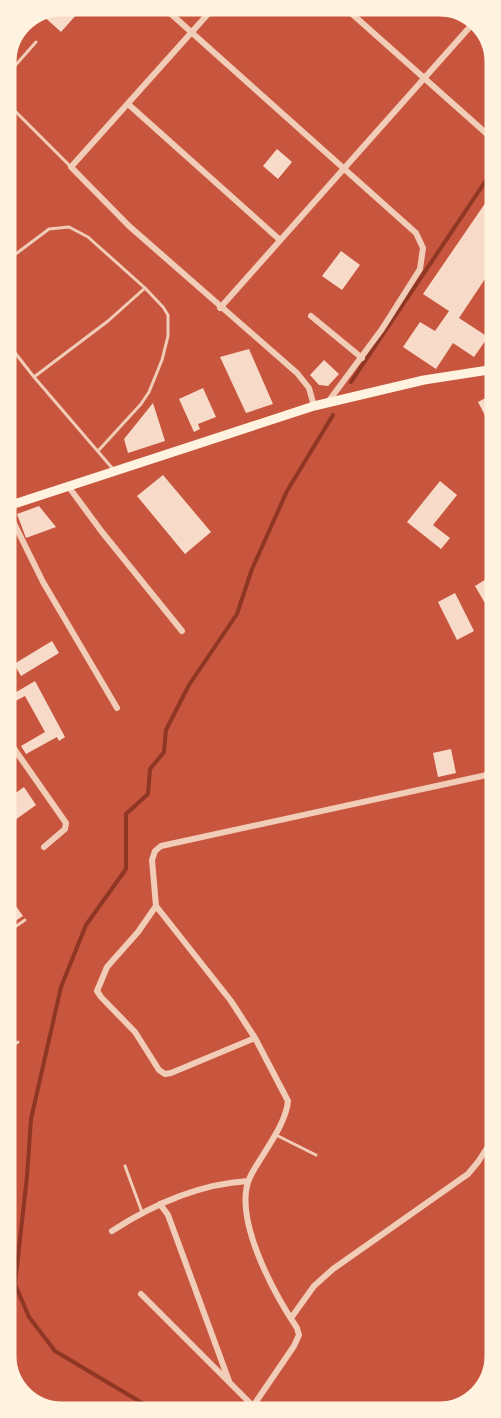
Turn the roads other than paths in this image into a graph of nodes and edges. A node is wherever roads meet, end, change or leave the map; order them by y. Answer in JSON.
{"nodes":[{"id":1,"x":172,"y":15,"type":"edge"},
{"id":2,"x":207,"y":15,"type":"edge"},
{"id":3,"x":353,"y":15,"type":"edge"},
{"id":4,"x":470,"y":27,"type":"edge"},
{"id":5,"x":191,"y":33,"type":"junction"},
{"id":6,"x":36,"y":42,"type":"dead end"},
{"id":7,"x":15,"y":66,"type":"edge"},
{"id":8,"x":424,"y":78,"type":"junction"},
{"id":9,"x":128,"y":104,"type":"junction"},
{"id":10,"x":15,"y":110,"type":"edge"},
{"id":11,"x":486,"y":133,"type":"edge"},
{"id":12,"x":71,"y":167,"type":"junction"},
{"id":13,"x":343,"y":169,"type":"junction"},
{"id":14,"x":280,"y":240,"type":"junction"},
{"id":15,"x":15,"y":254,"type":"edge"},
{"id":16,"x":145,"y":288,"type":"junction"},
{"id":17,"x":220,"y":308,"type":"junction"},
{"id":18,"x":311,"y":316,"type":"dead end"},
{"id":19,"x":15,"y":353,"type":"edge"},
{"id":20,"x":362,"y":358,"type":"junction"},
{"id":21,"x":486,"y":370,"type":"edge"},
{"id":22,"x":34,"y":377,"type":"junction"},
{"id":23,"x":328,"y":402,"type":"junction"},
{"id":24,"x":314,"y":406,"type":"junction"},
{"id":25,"x":98,"y":451,"type":"junction"},
{"id":26,"x":115,"y":471,"type":"junction"},
{"id":27,"x":68,"y":486,"type":"junction"},
{"id":28,"x":15,"y":504,"type":"edge"},
{"id":29,"x":15,"y":525,"type":"edge"},
{"id":30,"x":182,"y":631,"type":"dead end"},
{"id":31,"x":117,"y":708,"type":"dead end"},
{"id":32,"x":15,"y":751,"type":"edge"},
{"id":33,"x":486,"y":775,"type":"edge"},
{"id":34,"x":44,"y":847,"type":"dead end"},
{"id":35,"x":156,"y":906,"type":"junction"},
{"id":36,"x":25,"y":920,"type":"dead end"},
{"id":37,"x":15,"y":927,"type":"edge"},
{"id":38,"x":255,"y":1038,"type":"junction"},
{"id":39,"x":18,"y":1042,"type":"dead end"},
{"id":40,"x":15,"y":1044,"type":"edge"},
{"id":41,"x":275,"y":1134,"type":"junction"},
{"id":42,"x":486,"y":1150,"type":"edge"},
{"id":43,"x":316,"y":1155,"type":"dead end"},
{"id":44,"x":125,"y":1167,"type":"dead end"},
{"id":45,"x":248,"y":1181,"type":"junction"},
{"id":46,"x":160,"y":1204,"type":"junction"},
{"id":47,"x":142,"y":1212,"type":"junction"},
{"id":48,"x":112,"y":1231,"type":"dead end"},
{"id":49,"x":141,"y":1294,"type":"dead end"},
{"id":50,"x":291,"y":1318,"type":"junction"},
{"id":51,"x":229,"y":1381,"type":"junction"},
{"id":52,"x":246,"y":1403,"type":"edge"},
{"id":53,"x":255,"y":1403,"type":"edge"}],
"edges":[{"from":1,"to":5,"type":"street"},
{"from":2,"to":5,"type":"street"},
{"from":3,"to":8,"type":"street"},
{"from":4,"to":8,"type":"street"},
{"from":5,"to":9,"type":"street"},
{"from":5,"to":13,"type":"street"},
{"from":6,"to":7,"type":"lane"},
{"from":8,"to":11,"type":"street"},
{"from":8,"to":13,"type":"street"},
{"from":9,"to":12,"type":"street"},
{"from":9,"to":14,"type":"street"},
{"from":10,"to":12,"type":"lane"},
{"from":12,"to":17,"type":"street"},
{"from":13,"to":14,"type":"street"},
{"from":13,"to":20,"type":"street"},
{"from":14,"to":17,"type":"street"},
{"from":15,"to":16,"type":"lane"},
{"from":16,"to":22,"type":"lane"},
{"from":16,"to":25,"type":"lane"},
{"from":17,"to":24,"type":"street"},
{"from":18,"to":20,"type":"street"},
{"from":19,"to":22,"type":"lane"},
{"from":20,"to":23,"type":"street"},
{"from":21,"to":23,"type":"main road"},
{"from":22,"to":25,"type":"lane"},
{"from":23,"to":24,"type":"main road"},
{"from":24,"to":26,"type":"main road"},
{"from":25,"to":26,"type":"lane"},
{"from":26,"to":27,"type":"main road"},
{"from":27,"to":28,"type":"main road"},
{"from":27,"to":30,"type":"street"},
{"from":29,"to":31,"type":"street"},
{"from":32,"to":34,"type":"street"},
{"from":33,"to":35,"type":"street"},
{"from":35,"to":38,"type":"street"},
{"from":35,"to":38,"type":"street"},
{"from":36,"to":37,"type":"lane"},
{"from":38,"to":41,"type":"street"},
{"from":39,"to":40,"type":"lane"},
{"from":41,"to":43,"type":"lane"},
{"from":41,"to":45,"type":"street"},
{"from":42,"to":50,"type":"street"},
{"from":44,"to":47,"type":"lane"},
{"from":45,"to":46,"type":"street"},
{"from":45,"to":50,"type":"street"},
{"from":46,"to":47,"type":"street"},
{"from":46,"to":51,"type":"street"},
{"from":47,"to":48,"type":"street"},
{"from":49,"to":51,"type":"street"},
{"from":50,"to":53,"type":"street"},
{"from":51,"to":52,"type":"street"}]}
